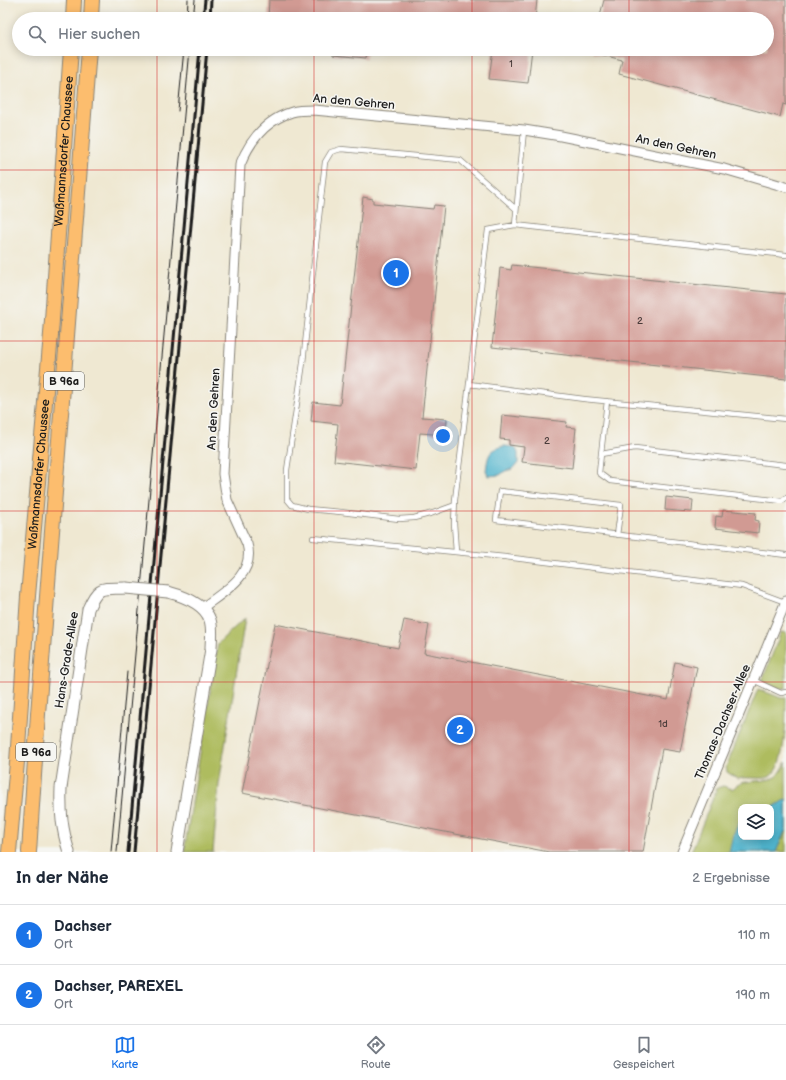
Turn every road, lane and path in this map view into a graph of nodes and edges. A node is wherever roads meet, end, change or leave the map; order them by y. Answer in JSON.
{"nodes":[{"id":1,"x":74,"y":0,"type":"edge"},
{"id":2,"x":92,"y":0,"type":"edge"},
{"id":3,"x":73,"y":12,"type":"edge"},
{"id":4,"x":91,"y":12,"type":"edge"},
{"id":5,"x":71,"y":56,"type":"edge"},
{"id":6,"x":88,"y":56,"type":"edge"},
{"id":7,"x":524,"y":130,"type":"junction"},
{"id":8,"x":786,"y":187,"type":"edge"},
{"id":9,"x":516,"y":209,"type":"junction"},
{"id":10,"x":515,"y":225,"type":"junction"},
{"id":11,"x":786,"y":255,"type":"edge"},
{"id":12,"x":469,"y":384,"type":"junction"},
{"id":13,"x":608,"y":401,"type":"junction"},
{"id":14,"x":786,"y":418,"type":"edge"},
{"id":15,"x":601,"y":454,"type":"junction"},
{"id":16,"x":786,"y":465,"type":"edge"},
{"id":17,"x":786,"y":498,"type":"edge"},
{"id":18,"x":455,"y":505,"type":"junction"},
{"id":19,"x":617,"y":535,"type":"junction"},
{"id":20,"x":313,"y":538,"type":"dead end"},
{"id":21,"x":456,"y":552,"type":"junction"},
{"id":22,"x":786,"y":555,"type":"edge"},
{"id":23,"x":786,"y":602,"type":"edge"},
{"id":24,"x":202,"y":608,"type":"junction"},
{"id":25,"x":753,"y":680,"type":"junction"},
{"id":26,"x":786,"y":692,"type":"edge"},
{"id":27,"x":9,"y":852,"type":"edge"},
{"id":28,"x":29,"y":852,"type":"edge"},
{"id":29,"x":69,"y":852,"type":"edge"},
{"id":30,"x":177,"y":852,"type":"edge"},
{"id":31,"x":682,"y":852,"type":"edge"}],
"edges":[{"from":1,"to":3,"type":"main road"},
{"from":2,"to":4,"type":"main road"},
{"from":5,"to":27,"type":"main road","name":"Waßmannsdorfer Chaussee","number":"B 96a"},
{"from":6,"to":28,"type":"main road","name":"Waßmannsdorfer Chaussee","number":"B 96a"},
{"from":7,"to":8,"type":"street","name":"An den Gehren"},
{"from":7,"to":9,"type":"lane"},
{"from":7,"to":24,"type":"street","name":"An den Gehren"},
{"from":9,"to":10,"type":"lane"},
{"from":9,"to":18,"type":"lane"},
{"from":10,"to":11,"type":"lane"},
{"from":10,"to":12,"type":"lane"},
{"from":12,"to":13,"type":"lane"},
{"from":12,"to":18,"type":"lane"},
{"from":13,"to":14,"type":"lane"},
{"from":13,"to":15,"type":"lane"},
{"from":15,"to":16,"type":"lane"},
{"from":15,"to":17,"type":"lane"},
{"from":18,"to":21,"type":"lane"},
{"from":19,"to":19,"type":"lane"},
{"from":19,"to":22,"type":"lane"},
{"from":20,"to":21,"type":"lane"},
{"from":21,"to":23,"type":"lane"},
{"from":23,"to":25,"type":"street","name":"Thomas-Dachser-Allee"},
{"from":24,"to":29,"type":"street","name":"Hans-Grade-Allee","bridge":true},
{"from":24,"to":30,"type":"street"},
{"from":25,"to":26,"type":"lane"},
{"from":25,"to":31,"type":"street","name":"Thomas-Dachser-Allee"}]}
